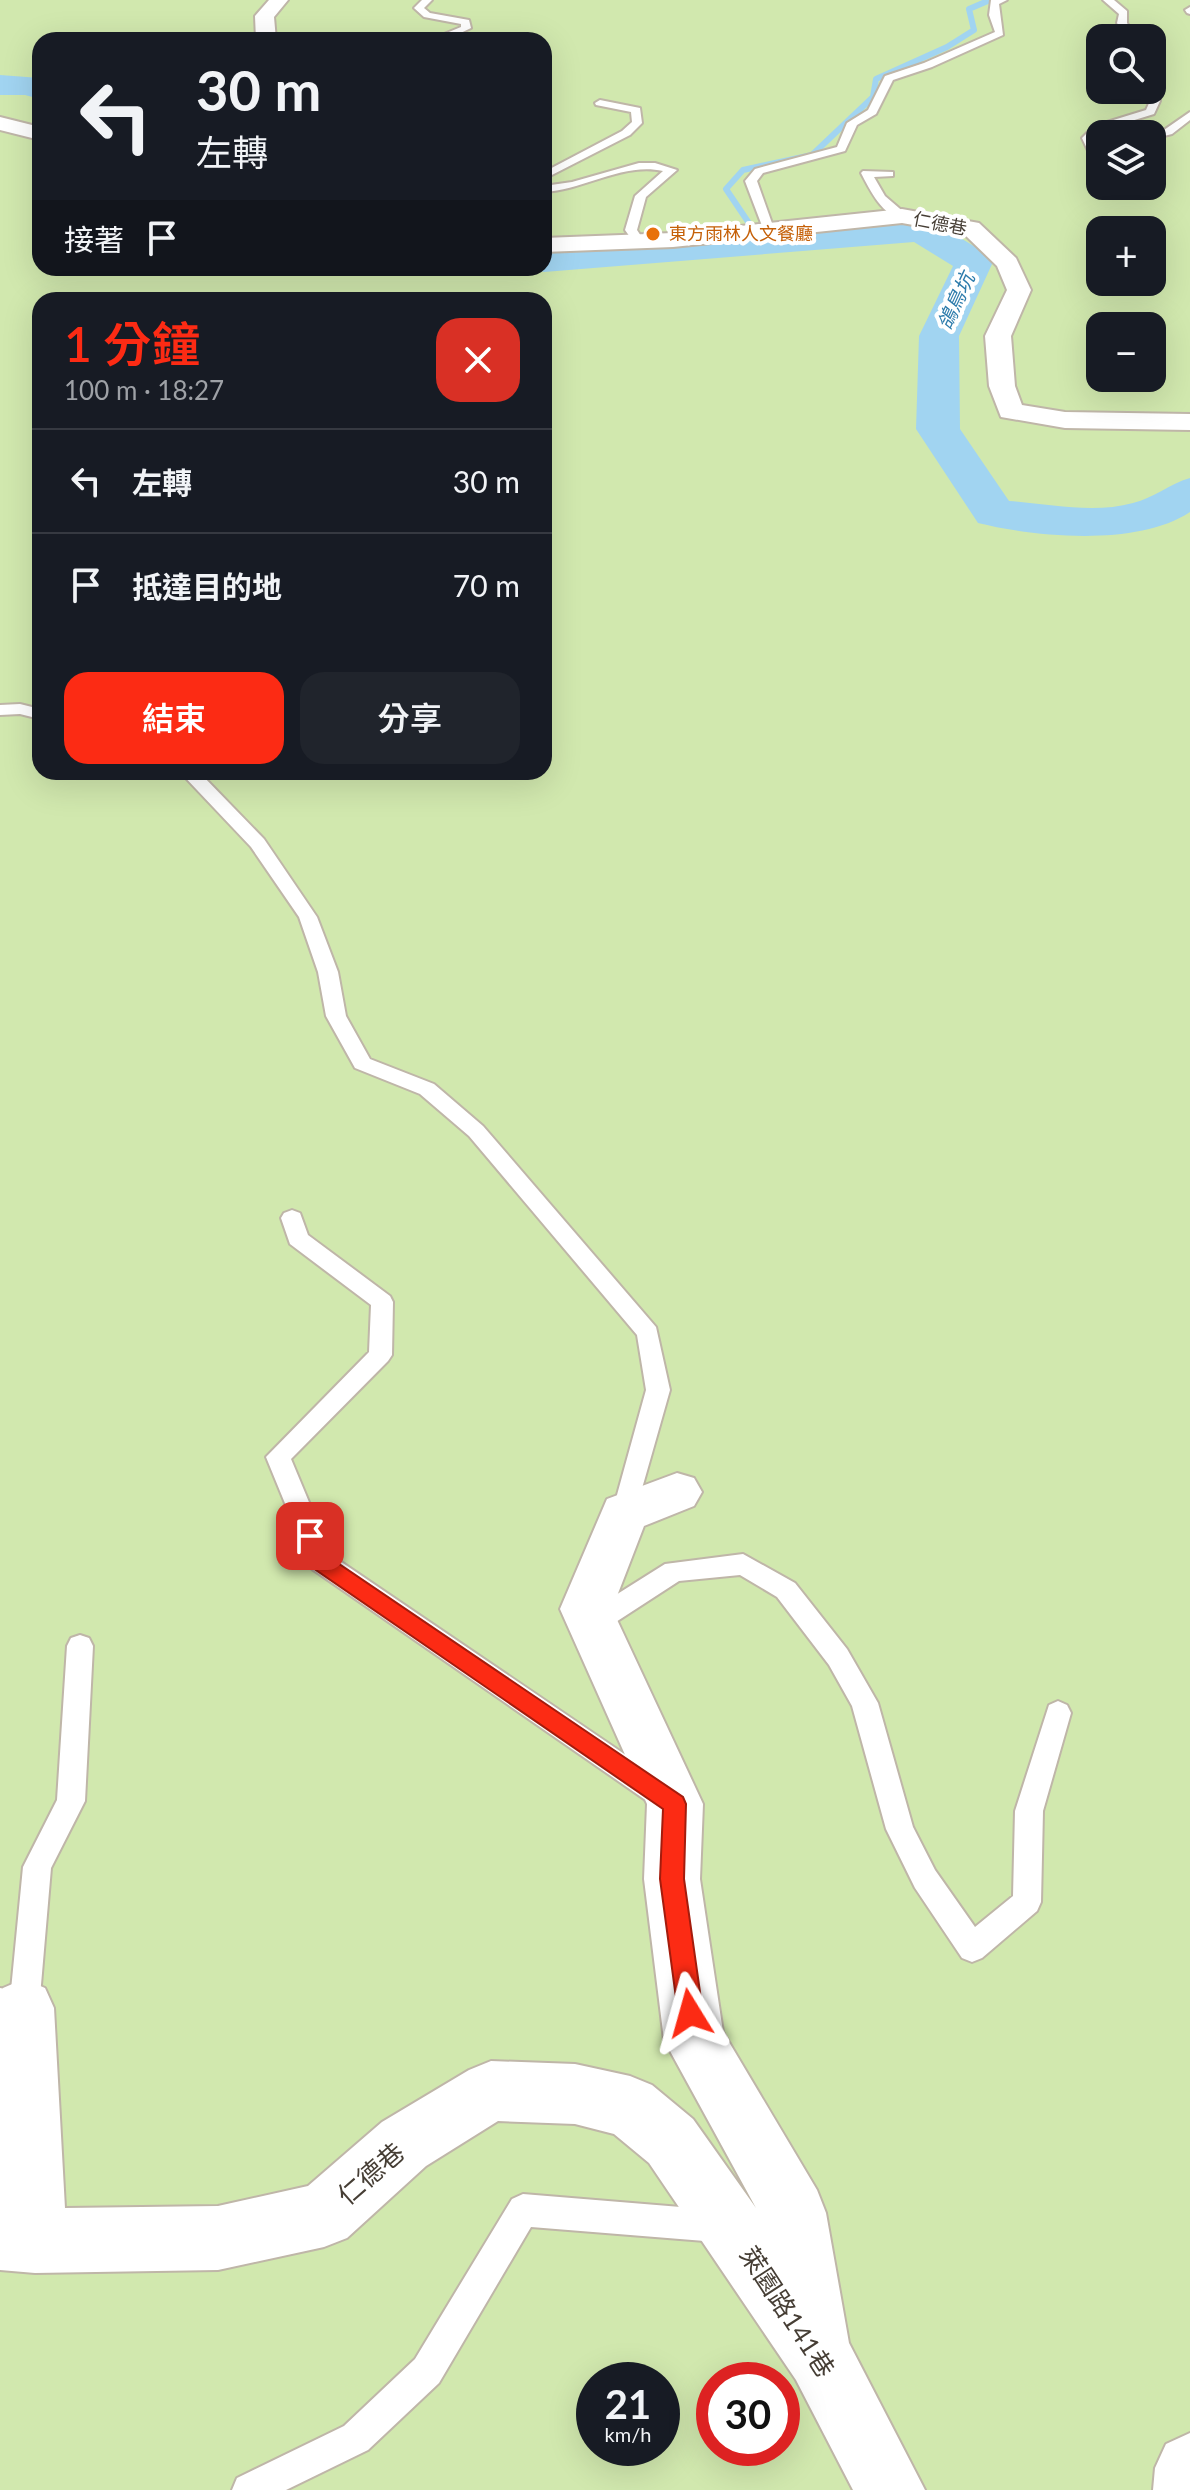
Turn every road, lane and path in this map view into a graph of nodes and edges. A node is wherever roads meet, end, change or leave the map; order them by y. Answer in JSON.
{"nodes":[{"id":1,"x":279,"y":0,"type":"edge"},
{"id":2,"x":427,"y":0,"type":"edge"},
{"id":3,"x":1002,"y":0,"type":"edge"},
{"id":4,"x":1108,"y":0,"type":"edge"},
{"id":5,"x":1123,"y":24,"type":"edge"},
{"id":6,"x":268,"y":32,"type":"edge"},
{"id":7,"x":457,"y":32,"type":"edge"},
{"id":8,"x":600,"y":103,"type":"dead end"},
{"id":9,"x":1154,"y":104,"type":"edge"},
{"id":10,"x":1190,"y":115,"type":"edge"},
{"id":11,"x":1124,"y":120,"type":"edge"},
{"id":12,"x":0,"y":123,"type":"edge"},
{"id":13,"x":32,"y":132,"type":"edge"},
{"id":14,"x":1166,"y":132,"type":"edge"},
{"id":15,"x":552,"y":172,"type":"edge"},
{"id":16,"x":889,"y":174,"type":"dead end"},
{"id":17,"x":552,"y":187,"type":"edge"},
{"id":18,"x":902,"y":216,"type":"junction"},
{"id":19,"x":768,"y":229,"type":"junction"},
{"id":20,"x":552,"y":239,"type":"edge"},
{"id":21,"x":629,"y":242,"type":"junction"},
{"id":22,"x":552,"y":245,"type":"edge"},
{"id":23,"x":1190,"y":422,"type":"edge"},
{"id":24,"x":0,"y":710,"type":"edge"},
{"id":25,"x":32,"y":712,"type":"edge"},
{"id":26,"x":197,"y":780,"type":"edge"},
{"id":27,"x":292,"y":1218,"type":"dead end"},
{"id":28,"x":677,"y":1492,"type":"dead end"},
{"id":29,"x":624,"y":1513,"type":"junction"},
{"id":30,"x":593,"y":1623,"type":"junction"},
{"id":31,"x":80,"y":1646,"type":"dead end"},
{"id":32,"x":1058,"y":1713,"type":"dead end"},
{"id":33,"x":675,"y":1804,"type":"junction"},
{"id":34,"x":12,"y":2005,"type":"edge"},
{"id":35,"x":671,"y":2141,"type":"joint"},
{"id":36,"x":730,"y":2227,"type":"junction"},
{"id":37,"x":17,"y":2239,"type":"edge"},
{"id":38,"x":820,"y":2356,"type":"junction"},
{"id":39,"x":1190,"y":2468,"type":"edge"},
{"id":40,"x":249,"y":2490,"type":"edge"},
{"id":41,"x":890,"y":2490,"type":"edge"},
{"id":42,"x":1188,"y":2490,"type":"edge"}],
"edges":[{"from":1,"to":6,"type":"street"},
{"from":2,"to":7,"type":"lane"},
{"from":3,"to":19,"type":"lane"},
{"from":4,"to":5,"type":"lane"},
{"from":8,"to":15,"type":"lane"},
{"from":9,"to":11,"type":"lane"},
{"from":10,"to":14,"type":"lane"},
{"from":12,"to":13,"type":"street"},
{"from":16,"to":18,"type":"lane"},
{"from":17,"to":21,"type":"lane"},
{"from":18,"to":19,"type":"street","name":"仁德巷"},
{"from":18,"to":23,"type":"street","name":"仁德巷"},
{"from":19,"to":21,"type":"street","name":"仁德巷"},
{"from":20,"to":21,"type":"street","name":"仁德巷"},
{"from":21,"to":22,"type":"street","name":"仁德巷"},
{"from":24,"to":25,"type":"lane"},
{"from":26,"to":29,"type":"lane"},
{"from":27,"to":33,"type":"lane"},
{"from":28,"to":29,"type":"street"},
{"from":29,"to":30,"type":"street"},
{"from":30,"to":32,"type":"lane"},
{"from":30,"to":33,"type":"street"},
{"from":31,"to":34,"type":"lane"},
{"from":33,"to":38,"type":"street"},
{"from":34,"to":37,"type":"street"},
{"from":35,"to":36,"type":"street","name":"萊園路141巷"},
{"from":35,"to":37,"type":"street","name":"仁德巷"},
{"from":36,"to":38,"type":"street","name":"萊園路141巷"},
{"from":36,"to":40,"type":"lane"},
{"from":38,"to":41,"type":"street","name":"萊園路141巷"},
{"from":39,"to":42,"type":"street"}]}
